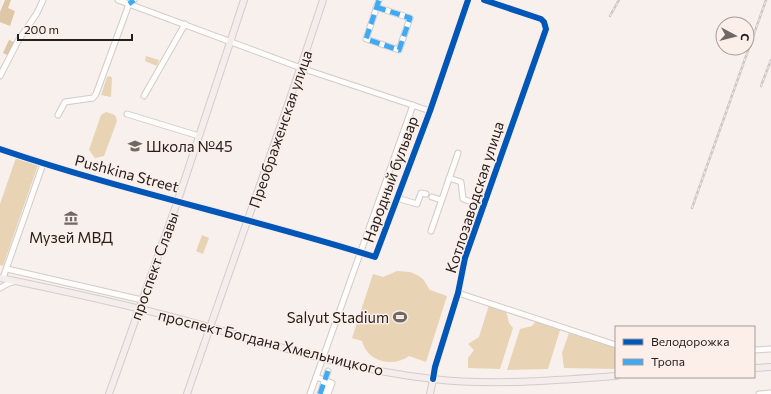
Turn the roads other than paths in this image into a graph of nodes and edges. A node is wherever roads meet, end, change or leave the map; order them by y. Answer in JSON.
{"nodes":[{"id":1,"x":43,"y":0,"type":"edge"},
{"id":2,"x":118,"y":0,"type":"edge"},
{"id":3,"x":244,"y":0,"type":"edge"},
{"id":4,"x":323,"y":0,"type":"edge"},
{"id":5,"x":379,"y":0,"type":"edge"},
{"id":6,"x":468,"y":0,"type":"edge"},
{"id":7,"x":484,"y":0,"type":"edge"},
{"id":8,"x":132,"y":2,"type":"edge"},
{"id":9,"x":376,"y":7,"type":"junction"},
{"id":10,"x":185,"y":24,"type":"junction"},
{"id":11,"x":231,"y":41,"type":"junction"},
{"id":12,"x":301,"y":68,"type":"junction"},
{"id":13,"x":0,"y":76,"type":"edge"},
{"id":14,"x":144,"y":96,"type":"dead end"},
{"id":15,"x":413,"y":105,"type":"junction"},
{"id":16,"x":430,"y":111,"type":"junction"},
{"id":17,"x":127,"y":114,"type":"dead end"},
{"id":18,"x":58,"y":115,"type":"dead end"},
{"id":19,"x":199,"y":136,"type":"junction"},
{"id":20,"x":0,"y":149,"type":"edge"},
{"id":21,"x":458,"y":153,"type":"dead end"},
{"id":22,"x":43,"y":164,"type":"junction"},
{"id":23,"x":449,"y":178,"type":"junction"},
{"id":24,"x":426,"y":194,"type":"dead end"},
{"id":25,"x":432,"y":196,"type":"dead end"},
{"id":26,"x":397,"y":198,"type":"junction"},
{"id":27,"x":178,"y":200,"type":"junction"},
{"id":28,"x":441,"y":200,"type":"junction"},
{"id":29,"x":483,"y":206,"type":"junction"},
{"id":30,"x":249,"y":220,"type":"junction"},
{"id":31,"x":431,"y":231,"type":"dead end"},
{"id":32,"x":360,"y":252,"type":"junction"},
{"id":33,"x":375,"y":257,"type":"joint"},
{"id":34,"x":7,"y":269,"type":"junction"},
{"id":35,"x":2,"y":278,"type":"edge"},
{"id":36,"x":19,"y":282,"type":"junction"},
{"id":37,"x":1,"y":288,"type":"edge"},
{"id":38,"x":458,"y":293,"type":"junction"},
{"id":39,"x":142,"y":300,"type":"junction"},
{"id":40,"x":139,"y":308,"type":"junction"},
{"id":41,"x":210,"y":327,"type":"junction"},
{"id":42,"x":615,"y":345,"type":"edge"},
{"id":43,"x":771,"y":349,"type":"edge"},
{"id":44,"x":755,"y":350,"type":"edge"},
{"id":45,"x":323,"y":358,"type":"junction"},
{"id":46,"x":771,"y":367,"type":"edge"},
{"id":47,"x":755,"y":368,"type":"edge"},
{"id":48,"x":328,"y":371,"type":"dead end"},
{"id":49,"x":615,"y":376,"type":"edge"},
{"id":50,"x":316,"y":377,"type":"junction"},
{"id":51,"x":435,"y":379,"type":"junction"},
{"id":52,"x":325,"y":381,"type":"junction"},
{"id":53,"x":771,"y":393,"type":"edge"},
{"id":54,"x":109,"y":394,"type":"edge"},
{"id":55,"x":187,"y":394,"type":"edge"},
{"id":56,"x":310,"y":394,"type":"edge"},
{"id":57,"x":320,"y":394,"type":"edge"},
{"id":58,"x":324,"y":394,"type":"edge"},
{"id":59,"x":328,"y":394,"type":"edge"},
{"id":60,"x":430,"y":394,"type":"edge"},
{"id":61,"x":759,"y":394,"type":"edge"}],
"edges":[{"from":1,"to":13,"type":"street"},
{"from":2,"to":8,"type":"street"},
{"from":3,"to":11,"type":"main road","name":"проспект Славы"},
{"from":4,"to":12,"type":"main road","name":"Преображенская улица"},
{"from":5,"to":9,"type":"street"},
{"from":6,"to":16,"type":"street","name":"Народный бульвар"},
{"from":7,"to":29,"type":"street","name":"Котлозаводская улица"},
{"from":8,"to":10,"type":"street"},
{"from":8,"to":18,"type":"street"},
{"from":9,"to":9,"type":"street"},
{"from":10,"to":11,"type":"street"},
{"from":10,"to":14,"type":"street"},
{"from":11,"to":12,"type":"street"},
{"from":11,"to":19,"type":"main road","name":"проспект Славы"},
{"from":12,"to":15,"type":"street"},
{"from":12,"to":30,"type":"main road","name":"Преображенская улица"},
{"from":15,"to":16,"type":"street"},
{"from":15,"to":32,"type":"street","name":"Народный бульвар"},
{"from":16,"to":26,"type":"street","name":"Народный бульвар"},
{"from":17,"to":19,"type":"street"},
{"from":19,"to":27,"type":"main road","name":"проспект Славы"},
{"from":20,"to":22,"type":"street","name":"Pushkina Street"},
{"from":21,"to":23,"type":"street"},
{"from":22,"to":27,"type":"street","name":"Pushkina Street"},
{"from":22,"to":34,"type":"street"},
{"from":23,"to":28,"type":"street"},
{"from":23,"to":29,"type":"street"},
{"from":24,"to":26,"type":"street"},
{"from":25,"to":28,"type":"street"},
{"from":26,"to":33,"type":"street","name":"Народный бульвар"},
{"from":27,"to":30,"type":"street","name":"Pushkina Street"},
{"from":27,"to":39,"type":"main road","name":"проспект Славы"},
{"from":28,"to":31,"type":"street"},
{"from":29,"to":38,"type":"street","name":"Котлозаводская улица"},
{"from":30,"to":32,"type":"street","name":"Pushkina Street"},
{"from":30,"to":41,"type":"main road","name":"Преображенская улица"},
{"from":32,"to":33,"type":"street","name":"Pushkina Street"},
{"from":32,"to":45,"type":"street","name":"Народный бульвар"},
{"from":34,"to":35,"type":"street"},
{"from":34,"to":39,"type":"street"},
{"from":35,"to":36,"type":"main road","name":"проспект Богдана Хмельницкого"},
{"from":36,"to":37,"type":"street"},
{"from":36,"to":40,"type":"main road","name":"проспект Богдана Хмельницкого"},
{"from":38,"to":42,"type":"street"},
{"from":38,"to":51,"type":"street","name":"Котлозаводская улица"},
{"from":39,"to":40,"type":"main road","name":"проспект Славы"},
{"from":40,"to":41,"type":"main road","name":"проспект Богдана Хмельницкого"},
{"from":40,"to":54,"type":"main road","name":"проспект Славы"},
{"from":41,"to":45,"type":"main road","name":"проспект Богдана Хмельницкого"},
{"from":41,"to":55,"type":"main road","name":"Преображенская улица"},
{"from":43,"to":44,"type":"street"},
{"from":45,"to":50,"type":"street","name":"Народный бульвар"},
{"from":45,"to":51,"type":"main road","name":"проспект Богдана Хмельницкого"},
{"from":46,"to":47,"type":"main road"},
{"from":48,"to":52,"type":"street"},
{"from":49,"to":51,"type":"main road","name":"проспект Богдана Хмельницкого"},
{"from":50,"to":52,"type":"street"},
{"from":50,"to":56,"type":"street","name":"Народный бульвар"},
{"from":51,"to":60,"type":"main road"},
{"from":52,"to":57,"type":"street"},
{"from":52,"to":58,"type":"street"},
{"from":52,"to":59,"type":"street"},
{"from":53,"to":61,"type":"street"}]}
